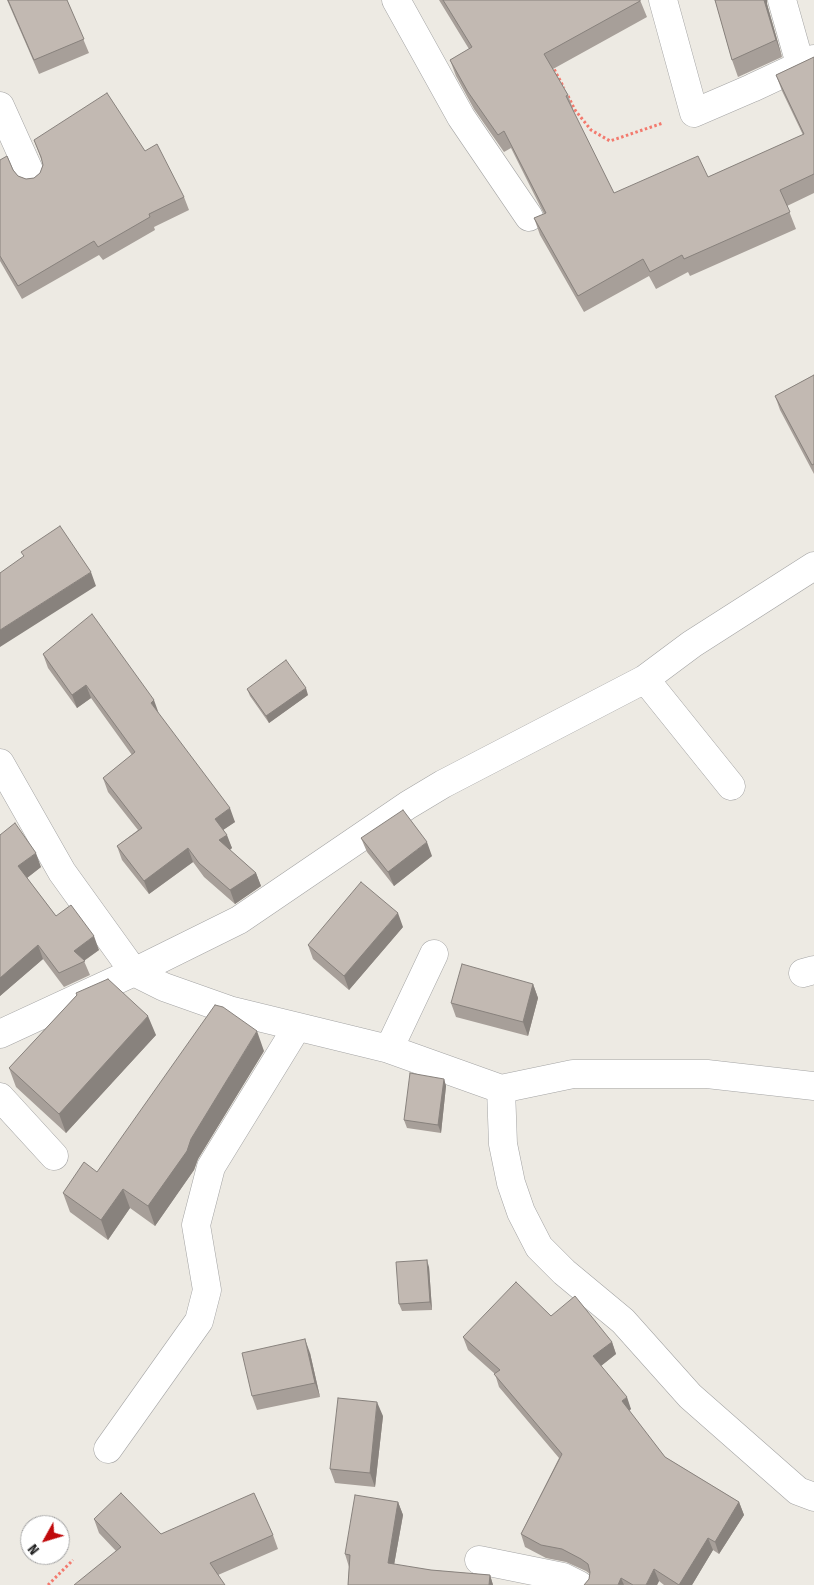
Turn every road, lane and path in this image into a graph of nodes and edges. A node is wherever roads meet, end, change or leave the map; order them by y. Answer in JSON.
{"nodes":[{"id":1,"x":396,"y":0,"type":"edge"},
{"id":2,"x":663,"y":0,"type":"edge"},
{"id":3,"x":782,"y":0,"type":"edge"},
{"id":4,"x":549,"y":59,"type":"edge"},
{"id":5,"x":807,"y":62,"type":"edge"},
{"id":6,"x":0,"y":106,"type":"edge"},
{"id":7,"x":694,"y":112,"type":"junction"},
{"id":8,"x":32,"y":177,"type":"edge"},
{"id":9,"x":529,"y":217,"type":"dead end"},
{"id":10,"x":814,"y":566,"type":"edge"},
{"id":11,"x":645,"y":679,"type":"junction"},
{"id":12,"x":0,"y":763,"type":"edge"},
{"id":13,"x":731,"y":786,"type":"dead end"},
{"id":14,"x":434,"y":954,"type":"dead end"},
{"id":15,"x":134,"y":972,"type":"junction"},
{"id":16,"x":297,"y":1026,"type":"junction"},
{"id":17,"x":0,"y":1034,"type":"edge"},
{"id":18,"x":388,"y":1049,"type":"junction"},
{"id":19,"x":814,"y":1086,"type":"edge"},
{"id":20,"x":501,"y":1089,"type":"junction"},
{"id":21,"x":0,"y":1097,"type":"edge"},
{"id":22,"x":54,"y":1156,"type":"dead end"},
{"id":23,"x":108,"y":1449,"type":"dead end"},
{"id":24,"x":814,"y":1497,"type":"edge"},
{"id":25,"x":73,"y":1560,"type":"dead end"},
{"id":26,"x":479,"y":1560,"type":"dead end"},
{"id":27,"x":48,"y":1585,"type":"edge"},
{"id":28,"x":579,"y":1585,"type":"edge"}],
"edges":[{"from":1,"to":9,"type":"street"},
{"from":2,"to":7,"type":"street"},
{"from":3,"to":5,"type":"street"},
{"from":4,"to":7,"type":"path"},
{"from":5,"to":7,"type":"street"},
{"from":6,"to":8,"type":"street"},
{"from":10,"to":11,"type":"street"},
{"from":11,"to":13,"type":"street"},
{"from":11,"to":15,"type":"street"},
{"from":12,"to":15,"type":"street"},
{"from":14,"to":18,"type":"street"},
{"from":15,"to":16,"type":"street"},
{"from":15,"to":17,"type":"street"},
{"from":16,"to":18,"type":"street"},
{"from":16,"to":23,"type":"street"},
{"from":18,"to":20,"type":"street"},
{"from":19,"to":20,"type":"street"},
{"from":20,"to":24,"type":"street"},
{"from":21,"to":22,"type":"street"},
{"from":25,"to":27,"type":"path"},
{"from":26,"to":28,"type":"street"}]}
